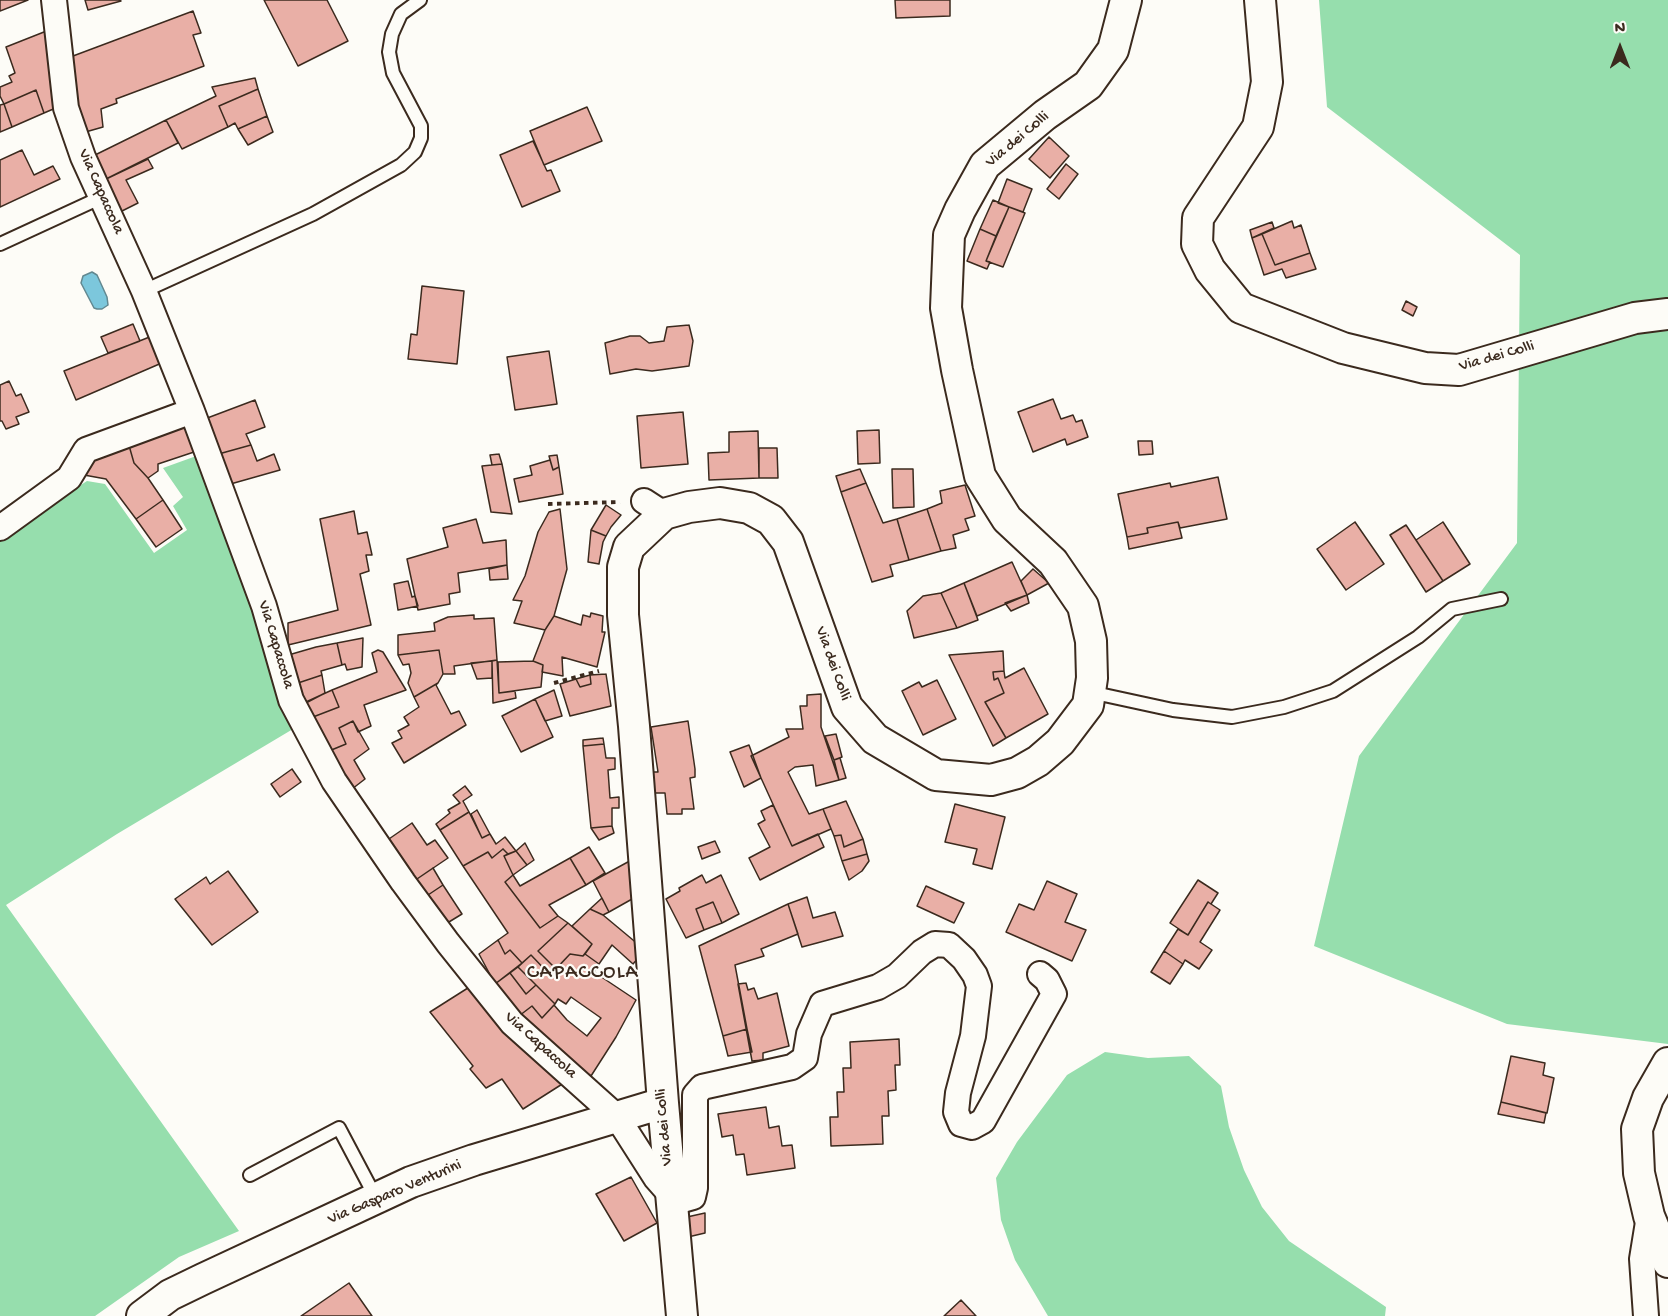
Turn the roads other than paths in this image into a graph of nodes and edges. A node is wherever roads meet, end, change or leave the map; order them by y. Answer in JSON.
{"nodes":[{"id":1,"x":54,"y":0,"type":"edge"},
{"id":2,"x":420,"y":0,"type":"edge"},
{"id":3,"x":1126,"y":0,"type":"edge"},
{"id":4,"x":1260,"y":0,"type":"edge"},
{"id":5,"x":102,"y":197,"type":"junction"},
{"id":6,"x":0,"y":244,"type":"edge"},
{"id":7,"x":144,"y":291,"type":"junction"},
{"id":8,"x":1668,"y":314,"type":"edge"},
{"id":9,"x":192,"y":411,"type":"junction"},
{"id":10,"x":0,"y":528,"type":"edge"},
{"id":11,"x":1501,"y":599,"type":"dead end"},
{"id":12,"x":1090,"y":692,"type":"junction"},
{"id":13,"x":1040,"y":974,"type":"dead end"},
{"id":14,"x":1668,"y":1063,"type":"edge"},
{"id":15,"x":1668,"y":1069,"type":"edge"},
{"id":16,"x":663,"y":1103,"type":"junction"},
{"id":17,"x":617,"y":1117,"type":"junction"},
{"id":18,"x":250,"y":1175,"type":"dead end"},
{"id":19,"x":376,"y":1198,"type":"junction"},
{"id":20,"x":671,"y":1199,"type":"junction"},
{"id":21,"x":1659,"y":1220,"type":"edge"},
{"id":22,"x":1668,"y":1262,"type":"edge"},
{"id":23,"x":142,"y":1316,"type":"edge"},
{"id":24,"x":682,"y":1316,"type":"edge"},
{"id":25,"x":1646,"y":1316,"type":"edge"}],
"edges":[{"from":1,"to":5,"type":"street","name":"Via Capaccola"},
{"from":2,"to":7,"type":"lane"},
{"from":3,"to":12,"type":"street","name":"Via dei Colli"},
{"from":4,"to":8,"type":"street","name":"Via dei Colli"},
{"from":5,"to":6,"type":"lane"},
{"from":5,"to":7,"type":"street","name":"Via Capaccola"},
{"from":7,"to":9,"type":"street","name":"Via Capaccola"},
{"from":9,"to":10,"type":"street"},
{"from":9,"to":17,"type":"street","name":"Via Capaccola"},
{"from":11,"to":12,"type":"lane"},
{"from":12,"to":16,"type":"street","name":"Via dei Colli"},
{"from":13,"to":20,"type":"street","name":"Via dei Colli"},
{"from":14,"to":21,"type":"street"},
{"from":15,"to":21,"type":"street"},
{"from":16,"to":17,"type":"street","name":"Via Gasparo Venturini"},
{"from":16,"to":20,"type":"street","name":"Via dei Colli"},
{"from":17,"to":19,"type":"street","name":"Via Gasparo Venturini"},
{"from":17,"to":20,"type":"street","name":"Via Capaccola"},
{"from":18,"to":19,"type":"lane"},
{"from":19,"to":23,"type":"street","name":"Via Gasparo Venturini"},
{"from":20,"to":24,"type":"street","name":"Via dei Colli"},
{"from":21,"to":22,"type":"street"},
{"from":21,"to":25,"type":"street"}]}
